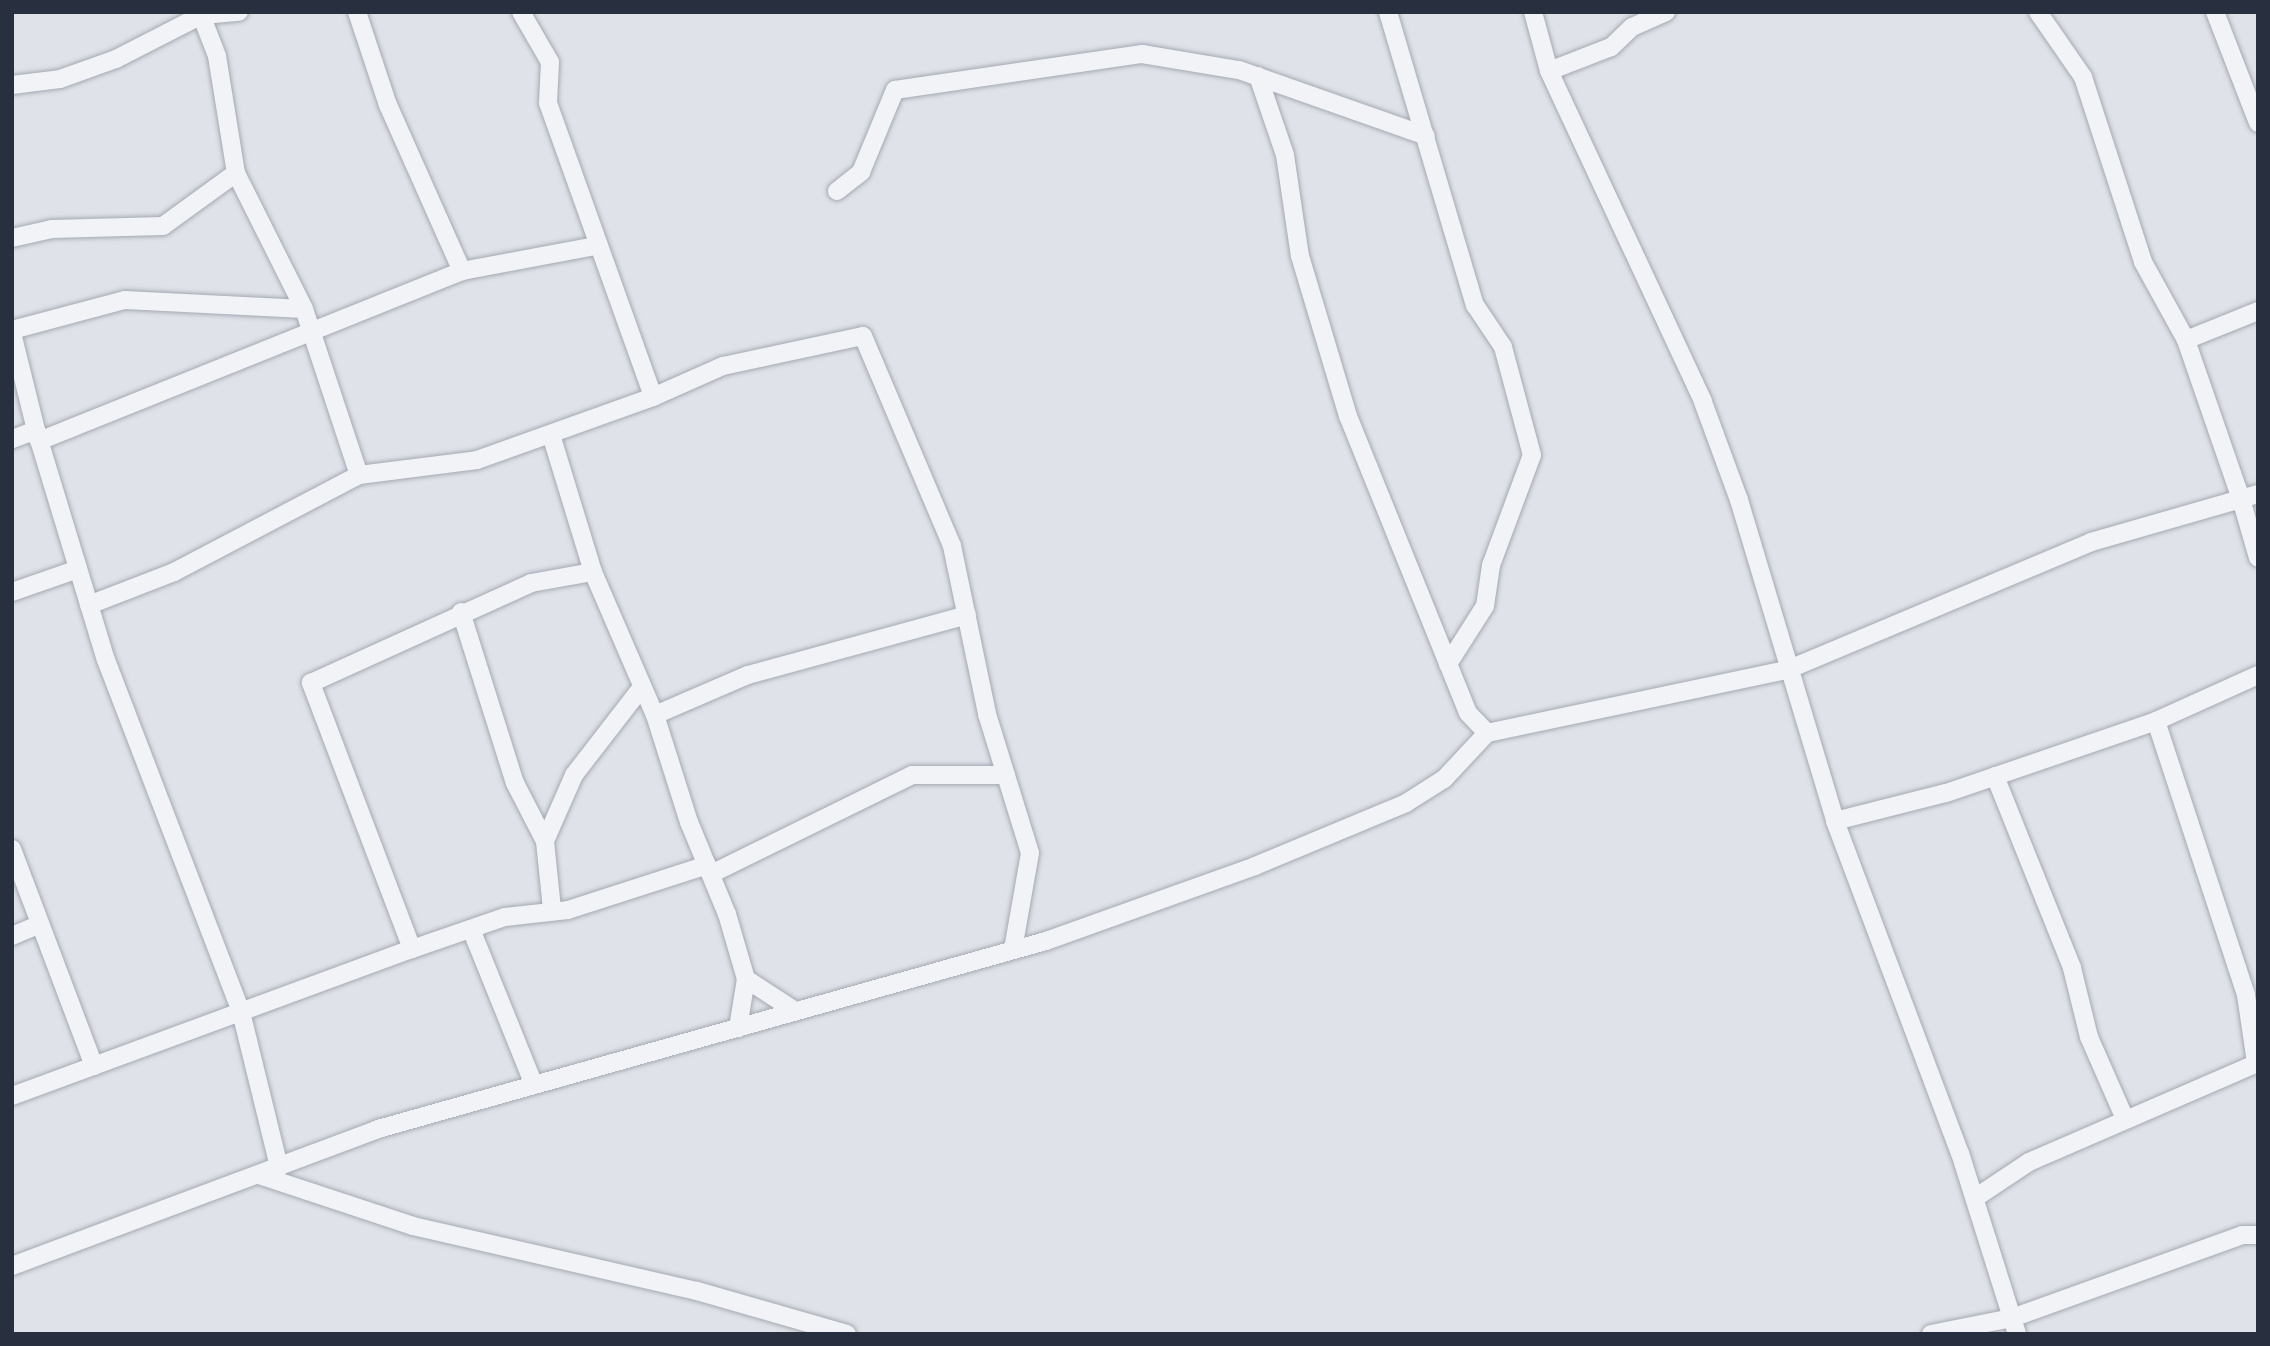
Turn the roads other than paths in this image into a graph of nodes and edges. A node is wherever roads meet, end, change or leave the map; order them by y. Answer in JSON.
{"nodes":[{"id":1,"x":239,"y":12,"type":"edge"},
{"id":2,"x":357,"y":12,"type":"edge"},
{"id":3,"x":521,"y":12,"type":"edge"},
{"id":4,"x":1388,"y":12,"type":"edge"},
{"id":5,"x":1533,"y":12,"type":"edge"},
{"id":6,"x":1666,"y":12,"type":"edge"},
{"id":7,"x":2038,"y":12,"type":"edge"},
{"id":8,"x":2215,"y":12,"type":"edge"},
{"id":9,"x":201,"y":14,"type":"edge"},
{"id":10,"x":1549,"y":71,"type":"junction"},
{"id":11,"x":1258,"y":76,"type":"junction"},
{"id":12,"x":12,"y":85,"type":"edge"},
{"id":13,"x":2258,"y":123,"type":"edge"},
{"id":14,"x":1426,"y":136,"type":"junction"},
{"id":15,"x":236,"y":173,"type":"junction"},
{"id":16,"x":837,"y":191,"type":"dead end"},
{"id":17,"x":12,"y":238,"type":"edge"},
{"id":18,"x":595,"y":246,"type":"junction"},
{"id":19,"x":462,"y":271,"type":"junction"},
{"id":20,"x":304,"y":309,"type":"junction"},
{"id":21,"x":2258,"y":310,"type":"edge"},
{"id":22,"x":310,"y":330,"type":"junction"},
{"id":23,"x":12,"y":331,"type":"edge"},
{"id":24,"x":2186,"y":340,"type":"junction"},
{"id":25,"x":653,"y":397,"type":"junction"},
{"id":26,"x":37,"y":435,"type":"junction"},
{"id":27,"x":552,"y":438,"type":"junction"},
{"id":28,"x":12,"y":439,"type":"edge"},
{"id":29,"x":359,"y":475,"type":"junction"},
{"id":30,"x":2249,"y":497,"type":"edge"},
{"id":31,"x":2258,"y":558,"type":"edge"},
{"id":32,"x":78,"y":569,"type":"junction"},
{"id":33,"x":593,"y":572,"type":"junction"},
{"id":34,"x":12,"y":592,"type":"edge"},
{"id":35,"x":89,"y":605,"type":"junction"},
{"id":36,"x":461,"y":612,"type":"junction"},
{"id":37,"x":967,"y":615,"type":"junction"},
{"id":38,"x":1448,"y":664,"type":"junction"},
{"id":39,"x":1787,"y":670,"type":"junction"},
{"id":40,"x":2258,"y":675,"type":"edge"},
{"id":41,"x":642,"y":687,"type":"junction"},
{"id":42,"x":655,"y":715,"type":"junction"},
{"id":43,"x":2156,"y":721,"type":"junction"},
{"id":44,"x":1487,"y":733,"type":"junction"},
{"id":45,"x":1006,"y":775,"type":"junction"},
{"id":46,"x":1995,"y":776,"type":"junction"},
{"id":47,"x":1835,"y":821,"type":"junction"},
{"id":48,"x":545,"y":841,"type":"junction"},
{"id":49,"x":12,"y":849,"type":"edge"},
{"id":50,"x":709,"y":870,"type":"junction"},
{"id":51,"x":552,"y":909,"type":"junction"},
{"id":52,"x":40,"y":924,"type":"junction"},
{"id":53,"x":471,"y":929,"type":"junction"},
{"id":54,"x":12,"y":936,"type":"edge"},
{"id":55,"x":412,"y":949,"type":"junction"},
{"id":56,"x":1013,"y":949,"type":"junction"},
{"id":57,"x":746,"y":979,"type":"junction"},
{"id":58,"x":241,"y":1012,"type":"junction"},
{"id":59,"x":795,"y":1012,"type":"junction"},
{"id":60,"x":738,"y":1028,"type":"junction"},
{"id":61,"x":2257,"y":1063,"type":"edge"},
{"id":62,"x":94,"y":1066,"type":"junction"},
{"id":63,"x":534,"y":1085,"type":"junction"},
{"id":64,"x":12,"y":1096,"type":"edge"},
{"id":65,"x":2125,"y":1119,"type":"junction"},
{"id":66,"x":279,"y":1167,"type":"junction"},
{"id":67,"x":259,"y":1175,"type":"junction"},
{"id":68,"x":1975,"y":1198,"type":"junction"},
{"id":69,"x":2258,"y":1235,"type":"edge"},
{"id":70,"x":12,"y":1266,"type":"edge"},
{"id":71,"x":2014,"y":1326,"type":"edge"},
{"id":72,"x":847,"y":1334,"type":"edge"},
{"id":73,"x":1931,"y":1334,"type":"edge"}],
"edges":[{"from":1,"to":9,"type":"street"},
{"from":2,"to":19,"type":"street"},
{"from":3,"to":18,"type":"street"},
{"from":4,"to":14,"type":"street"},
{"from":5,"to":10,"type":"street"},
{"from":6,"to":10,"type":"street"},
{"from":7,"to":24,"type":"street"},
{"from":8,"to":13,"type":"street"},
{"from":9,"to":12,"type":"street"},
{"from":9,"to":15,"type":"street"},
{"from":10,"to":39,"type":"street"},
{"from":11,"to":14,"type":"street"},
{"from":11,"to":16,"type":"street"},
{"from":11,"to":38,"type":"street"},
{"from":14,"to":38,"type":"street"},
{"from":15,"to":17,"type":"street"},
{"from":15,"to":20,"type":"street"},
{"from":18,"to":19,"type":"street"},
{"from":18,"to":25,"type":"street"},
{"from":19,"to":22,"type":"street"},
{"from":20,"to":22,"type":"street"},
{"from":20,"to":23,"type":"street"},
{"from":21,"to":24,"type":"street"},
{"from":22,"to":26,"type":"street"},
{"from":22,"to":29,"type":"street"},
{"from":23,"to":26,"type":"street"},
{"from":24,"to":30,"type":"street"},
{"from":25,"to":27,"type":"street"},
{"from":25,"to":37,"type":"street"},
{"from":26,"to":28,"type":"street"},
{"from":26,"to":32,"type":"street"},
{"from":27,"to":29,"type":"street"},
{"from":27,"to":33,"type":"street"},
{"from":29,"to":35,"type":"street"},
{"from":30,"to":31,"type":"street"},
{"from":30,"to":39,"type":"street"},
{"from":32,"to":34,"type":"street"},
{"from":32,"to":35,"type":"street"},
{"from":33,"to":36,"type":"street"},
{"from":33,"to":41,"type":"street"},
{"from":35,"to":58,"type":"street"},
{"from":36,"to":48,"type":"street"},
{"from":36,"to":55,"type":"street"},
{"from":37,"to":42,"type":"street"},
{"from":37,"to":45,"type":"street"},
{"from":38,"to":44,"type":"street"},
{"from":39,"to":44,"type":"street"},
{"from":39,"to":47,"type":"street"},
{"from":40,"to":43,"type":"street"},
{"from":41,"to":42,"type":"street"},
{"from":41,"to":48,"type":"street"},
{"from":42,"to":50,"type":"street"},
{"from":43,"to":46,"type":"street"},
{"from":43,"to":61,"type":"street"},
{"from":44,"to":56,"type":"street"},
{"from":45,"to":50,"type":"street"},
{"from":45,"to":56,"type":"street"},
{"from":46,"to":47,"type":"street"},
{"from":46,"to":65,"type":"street"},
{"from":47,"to":68,"type":"street"},
{"from":48,"to":51,"type":"street"},
{"from":49,"to":52,"type":"street"},
{"from":50,"to":51,"type":"street"},
{"from":50,"to":57,"type":"street"},
{"from":51,"to":53,"type":"street"},
{"from":52,"to":54,"type":"street"},
{"from":52,"to":62,"type":"street"},
{"from":53,"to":55,"type":"street"},
{"from":53,"to":63,"type":"street"},
{"from":55,"to":58,"type":"street"},
{"from":56,"to":59,"type":"street"},
{"from":57,"to":59,"type":"street"},
{"from":57,"to":60,"type":"street"},
{"from":58,"to":62,"type":"street"},
{"from":58,"to":66,"type":"street"},
{"from":59,"to":60,"type":"street"},
{"from":60,"to":63,"type":"street"},
{"from":61,"to":65,"type":"street"},
{"from":62,"to":64,"type":"street"},
{"from":63,"to":66,"type":"street"},
{"from":65,"to":68,"type":"street"},
{"from":66,"to":67,"type":"street"},
{"from":67,"to":70,"type":"street"},
{"from":67,"to":72,"type":"street"},
{"from":68,"to":71,"type":"street"},
{"from":69,"to":71,"type":"street"},
{"from":71,"to":73,"type":"street"}]}
